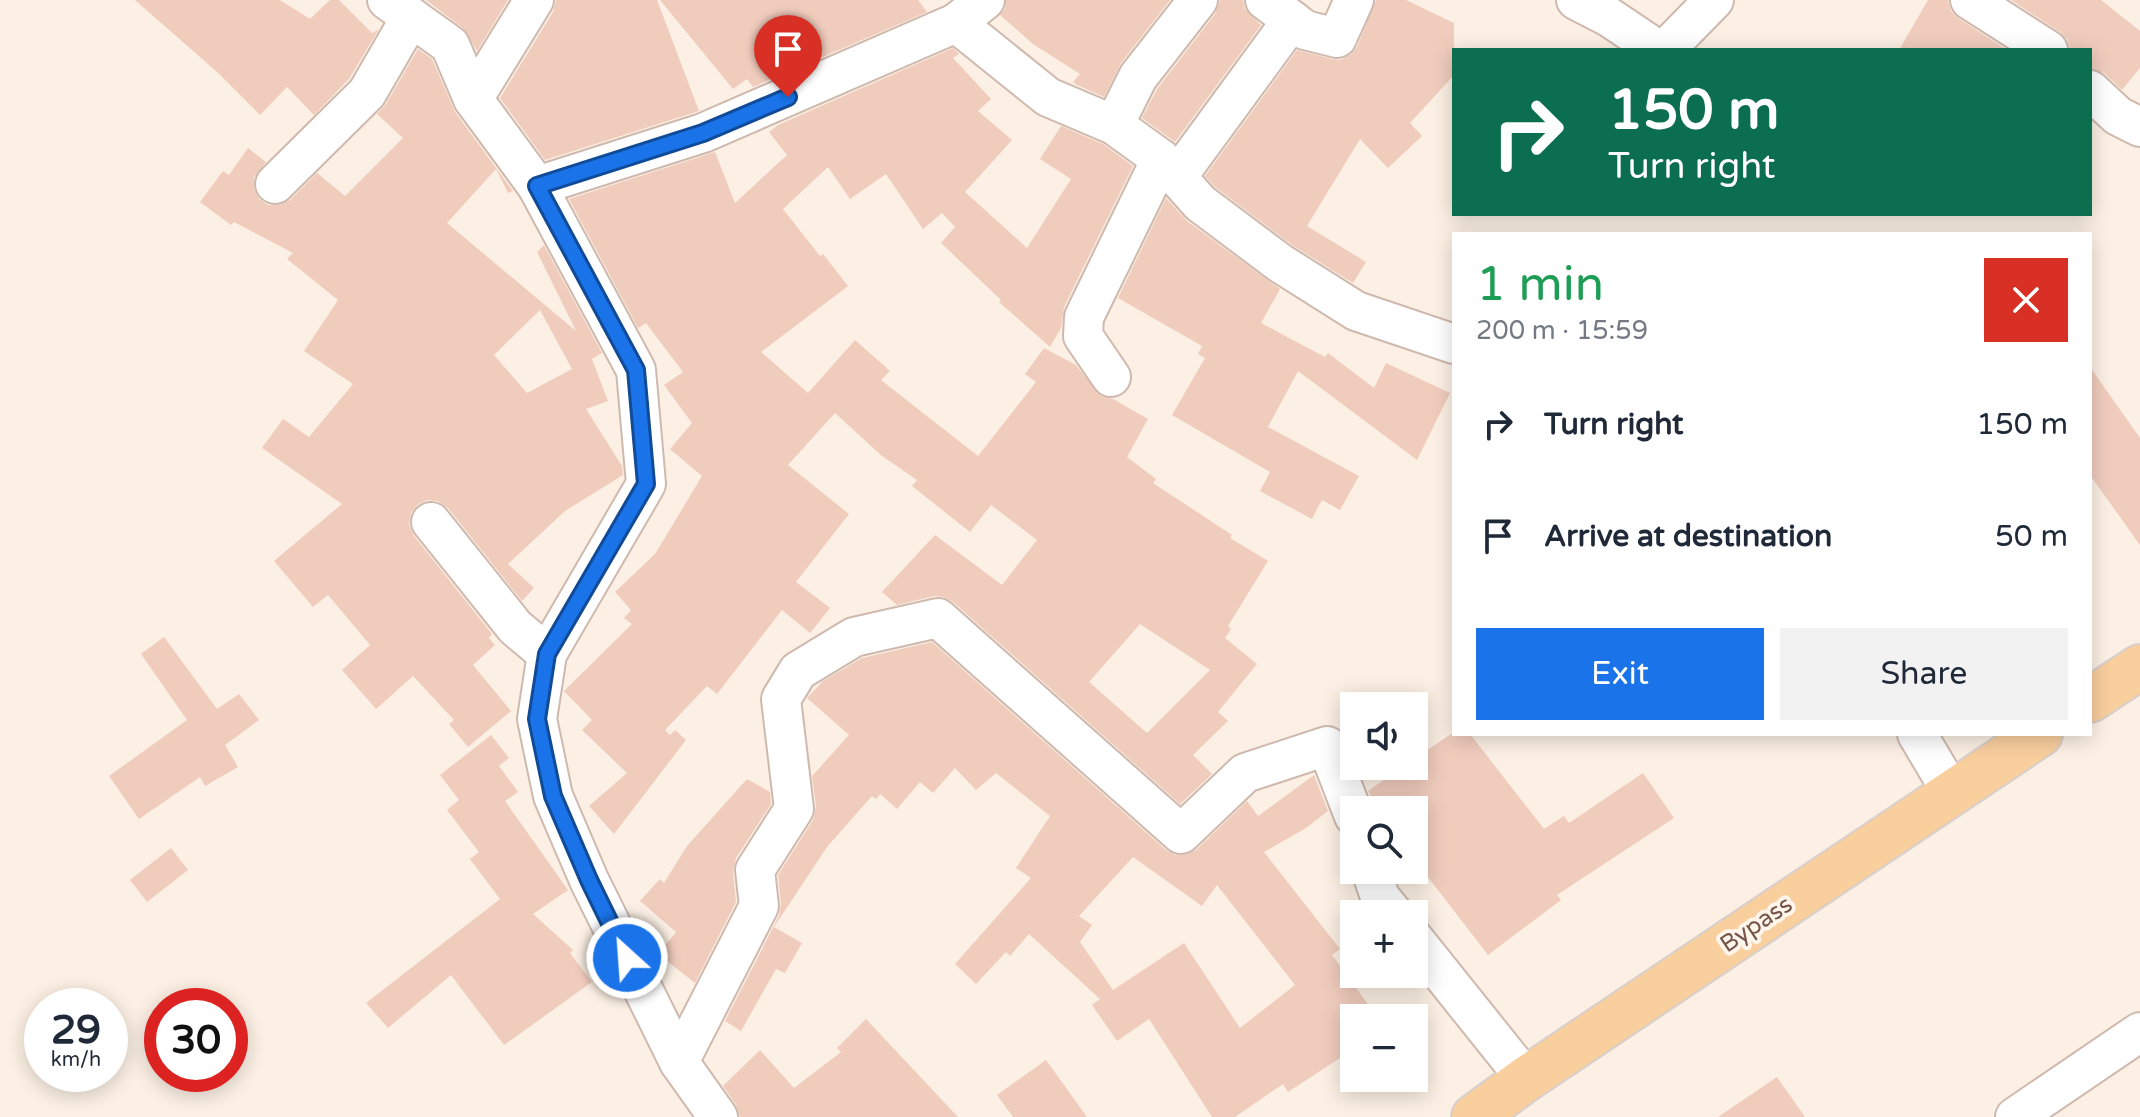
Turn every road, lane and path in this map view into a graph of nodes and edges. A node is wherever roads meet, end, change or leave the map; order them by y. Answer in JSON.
{"nodes":[{"id":1,"x":534,"y":0,"type":"edge"},
{"id":2,"x":985,"y":0,"type":"edge"},
{"id":3,"x":1198,"y":0,"type":"edge"},
{"id":4,"x":1354,"y":0,"type":"edge"},
{"id":5,"x":1576,"y":0,"type":"edge"},
{"id":6,"x":1714,"y":0,"type":"edge"},
{"id":7,"x":1970,"y":0,"type":"edge"},
{"id":8,"x":399,"y":8,"type":"edge"},
{"id":9,"x":1278,"y":10,"type":"edge"},
{"id":10,"x":956,"y":23,"type":"junction"},
{"id":11,"x":1655,"y":48,"type":"edge"},
{"id":12,"x":1667,"y":48,"type":"edge"},
{"id":13,"x":2045,"y":48,"type":"edge"},
{"id":14,"x":2092,"y":92,"type":"edge"},
{"id":15,"x":473,"y":99,"type":"junction"},
{"id":16,"x":1114,"y":125,"type":"junction"},
{"id":17,"x":2140,"y":127,"type":"edge"},
{"id":18,"x":1169,"y":168,"type":"junction"},
{"id":19,"x":275,"y":184,"type":"dead end"},
{"id":20,"x":537,"y":186,"type":"junction"},
{"id":21,"x":1452,"y":343,"type":"edge"},
{"id":22,"x":1111,"y":377,"type":"dead end"},
{"id":23,"x":431,"y":522,"type":"dead end"},
{"id":24,"x":547,"y":654,"type":"junction"},
{"id":25,"x":2140,"y":667,"type":"edge"},
{"id":26,"x":2092,"y":699,"type":"edge"},
{"id":27,"x":1918,"y":736,"type":"edge"},
{"id":28,"x":2037,"y":736,"type":"edge"},
{"id":29,"x":1952,"y":793,"type":"junction"},
{"id":30,"x":1346,"y":796,"type":"edge"},
{"id":31,"x":1428,"y":956,"type":"edge"},
{"id":32,"x":2140,"y":1032,"type":"edge"},
{"id":33,"x":679,"y":1062,"type":"junction"},
{"id":34,"x":1526,"y":1079,"type":"junction"},
{"id":35,"x":718,"y":1117,"type":"edge"},
{"id":36,"x":1474,"y":1117,"type":"edge"},
{"id":37,"x":2015,"y":1117,"type":"edge"}],
"edges":[{"from":1,"to":15,"type":"street"},
{"from":2,"to":10,"type":"street"},
{"from":3,"to":16,"type":"street"},
{"from":4,"to":9,"type":"street"},
{"from":5,"to":11,"type":"street"},
{"from":6,"to":12,"type":"street"},
{"from":7,"to":13,"type":"street"},
{"from":8,"to":15,"type":"street"},
{"from":8,"to":19,"type":"street"},
{"from":9,"to":18,"type":"street"},
{"from":10,"to":16,"type":"street"},
{"from":10,"to":20,"type":"street"},
{"from":14,"to":17,"type":"street"},
{"from":15,"to":20,"type":"street"},
{"from":16,"to":18,"type":"street"},
{"from":18,"to":21,"type":"street"},
{"from":18,"to":22,"type":"street"},
{"from":20,"to":24,"type":"street"},
{"from":23,"to":24,"type":"street"},
{"from":24,"to":33,"type":"street"},
{"from":25,"to":26,"type":"main road"},
{"from":27,"to":29,"type":"street"},
{"from":28,"to":29,"type":"main road","name":"Bypass"},
{"from":29,"to":34,"type":"main road","name":"Bypass"},
{"from":30,"to":33,"type":"street"},
{"from":31,"to":34,"type":"street"},
{"from":32,"to":37,"type":"street"},
{"from":33,"to":35,"type":"street"},
{"from":34,"to":36,"type":"main road","name":"Bypass"}]}
